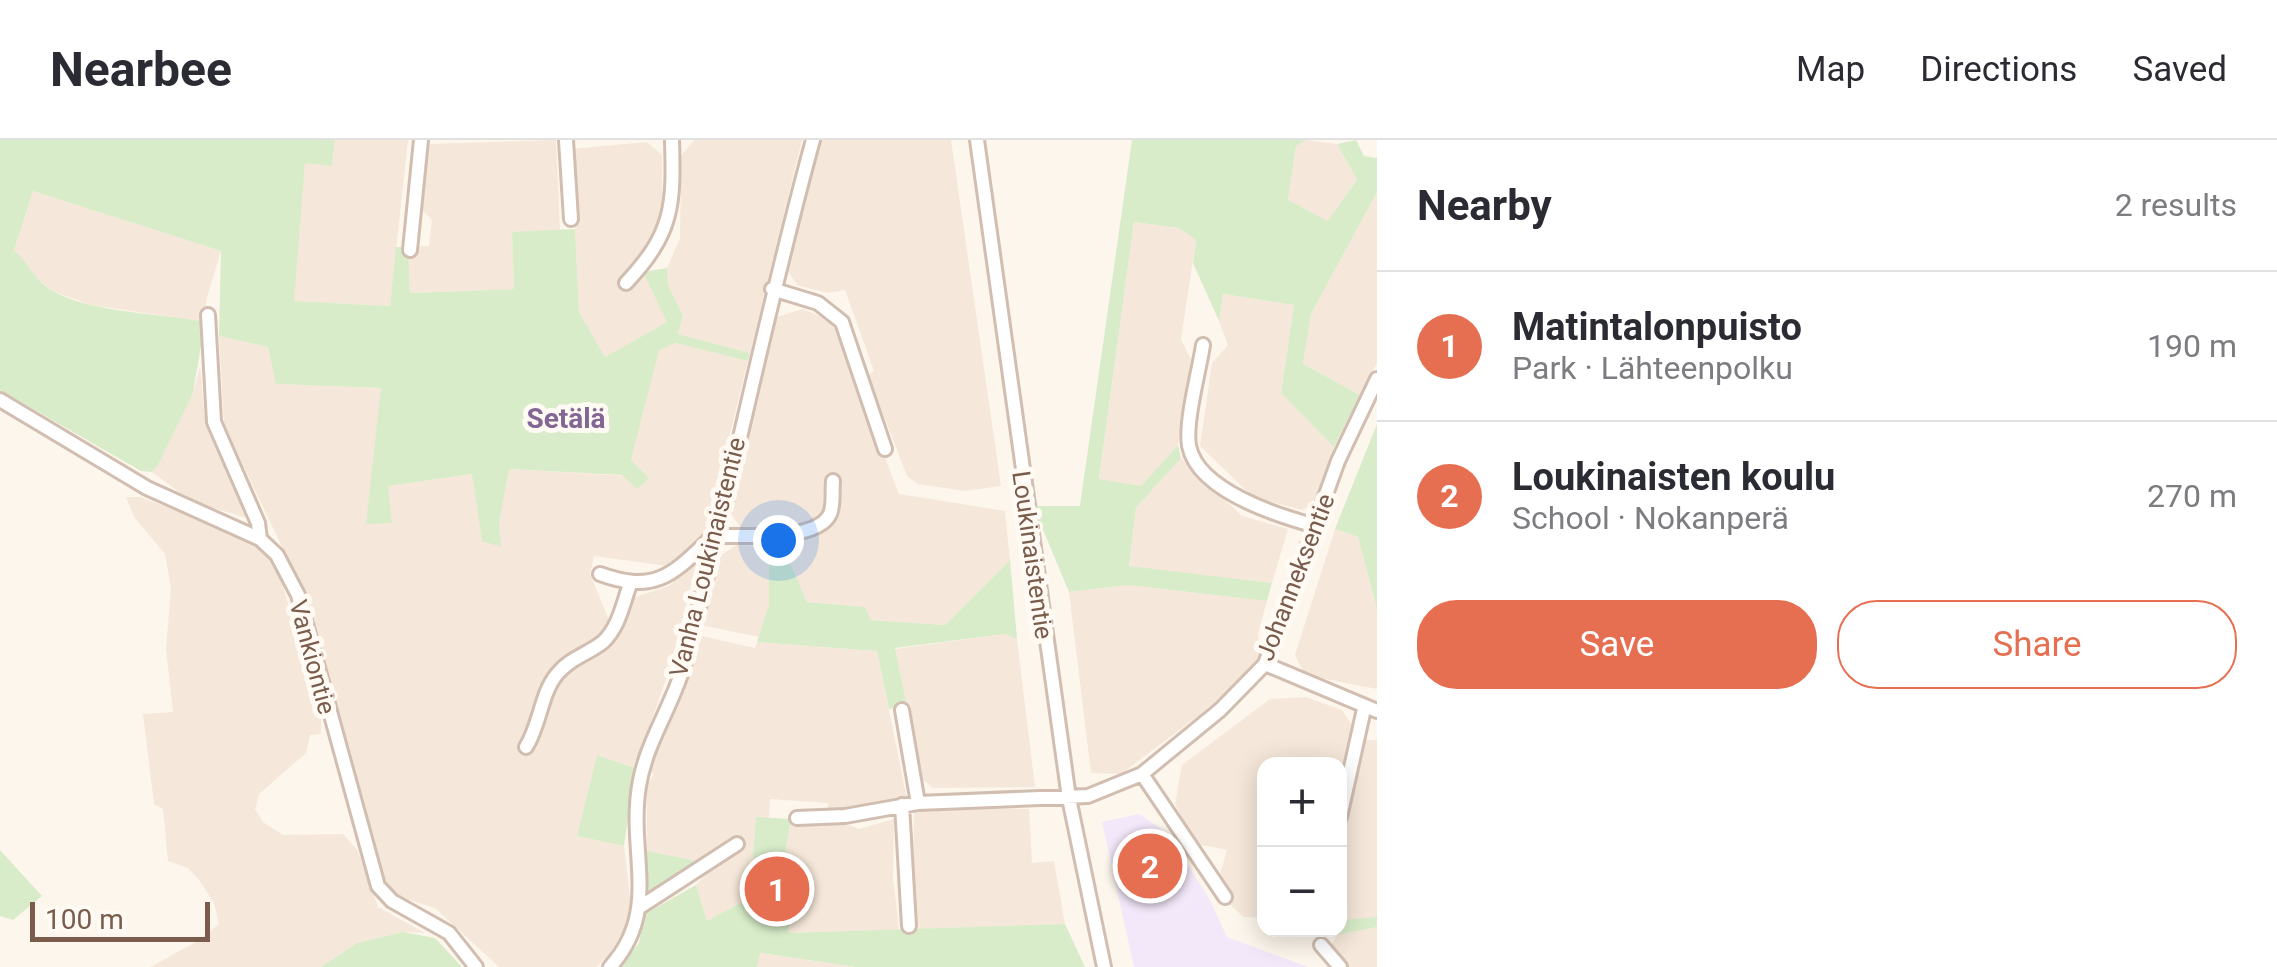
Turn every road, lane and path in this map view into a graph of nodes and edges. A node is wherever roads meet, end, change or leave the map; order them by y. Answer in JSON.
{"nodes":[{"id":1,"x":420,"y":140,"type":"edge"},
{"id":2,"x":566,"y":140,"type":"edge"},
{"id":3,"x":672,"y":140,"type":"edge"},
{"id":4,"x":813,"y":140,"type":"edge"},
{"id":5,"x":977,"y":140,"type":"edge"},
{"id":6,"x":571,"y":220,"type":"dead end"},
{"id":7,"x":410,"y":250,"type":"dead end"},
{"id":8,"x":626,"y":283,"type":"dead end"},
{"id":9,"x":772,"y":289,"type":"junction"},
{"id":10,"x":208,"y":314,"type":"dead end"},
{"id":11,"x":1203,"y":346,"type":"dead end"},
{"id":12,"x":1377,"y":379,"type":"edge"},
{"id":13,"x":0,"y":400,"type":"edge"},
{"id":14,"x":885,"y":449,"type":"dead end"},
{"id":15,"x":832,"y":481,"type":"dead end"},
{"id":16,"x":1316,"y":526,"type":"junction"},
{"id":17,"x":714,"y":536,"type":"junction"},
{"id":18,"x":260,"y":538,"type":"junction"},
{"id":19,"x":600,"y":574,"type":"dead end"},
{"id":20,"x":630,"y":584,"type":"junction"},
{"id":21,"x":1266,"y":664,"type":"junction"},
{"id":22,"x":902,"y":710,"type":"dead end"},
{"id":23,"x":1370,"y":710,"type":"edge"},
{"id":24,"x":526,"y":747,"type":"dead end"},
{"id":25,"x":1142,"y":774,"type":"junction"},
{"id":26,"x":1347,"y":792,"type":"edge"},
{"id":27,"x":1069,"y":798,"type":"junction"},
{"id":28,"x":918,"y":803,"type":"junction"},
{"id":29,"x":902,"y":805,"type":"junction"},
{"id":30,"x":796,"y":818,"type":"dead end"},
{"id":31,"x":737,"y":844,"type":"dead end"},
{"id":32,"x":1225,"y":898,"type":"dead end"},
{"id":33,"x":640,"y":907,"type":"junction"},
{"id":34,"x":910,"y":926,"type":"dead end"},
{"id":35,"x":1321,"y":945,"type":"dead end"},
{"id":36,"x":476,"y":967,"type":"edge"},
{"id":37,"x":610,"y":967,"type":"edge"},
{"id":38,"x":1104,"y":967,"type":"edge"},
{"id":39,"x":1340,"y":967,"type":"edge"}],
"edges":[{"from":1,"to":7,"type":"street"},
{"from":2,"to":6,"type":"street"},
{"from":3,"to":8,"type":"street"},
{"from":4,"to":9,"type":"street","name":"Vanha Loukinaistentie"},
{"from":5,"to":27,"type":"street","name":"Loukinaistentie"},
{"from":9,"to":14,"type":"street"},
{"from":9,"to":17,"type":"street","name":"Vanha Loukinaistentie"},
{"from":10,"to":18,"type":"street"},
{"from":11,"to":16,"type":"street"},
{"from":12,"to":16,"type":"street","name":"Johanneksentie"},
{"from":13,"to":18,"type":"street"},
{"from":15,"to":17,"type":"street"},
{"from":16,"to":21,"type":"street","name":"Johanneksentie"},
{"from":17,"to":20,"type":"street"},
{"from":17,"to":33,"type":"street","name":"Vanha Loukinaistentie"},
{"from":18,"to":36,"type":"street","name":"Vankiontie"},
{"from":19,"to":20,"type":"street"},
{"from":20,"to":24,"type":"street"},
{"from":21,"to":23,"type":"street"},
{"from":21,"to":25,"type":"street","name":"Johanneksentie"},
{"from":22,"to":28,"type":"street"},
{"from":23,"to":26,"type":"street"},
{"from":25,"to":27,"type":"street","name":"Johanneksentie"},
{"from":25,"to":32,"type":"street"},
{"from":27,"to":28,"type":"street","name":"Johanneksentie"},
{"from":27,"to":38,"type":"street","name":"Loukinaistentie"},
{"from":28,"to":29,"type":"street","name":"Johanneksentie"},
{"from":29,"to":30,"type":"street","name":"Johanneksentie"},
{"from":29,"to":34,"type":"street"},
{"from":31,"to":33,"type":"street"},
{"from":33,"to":37,"type":"street","name":"Vanha Loukinaistentie"},
{"from":35,"to":39,"type":"street"}]}
